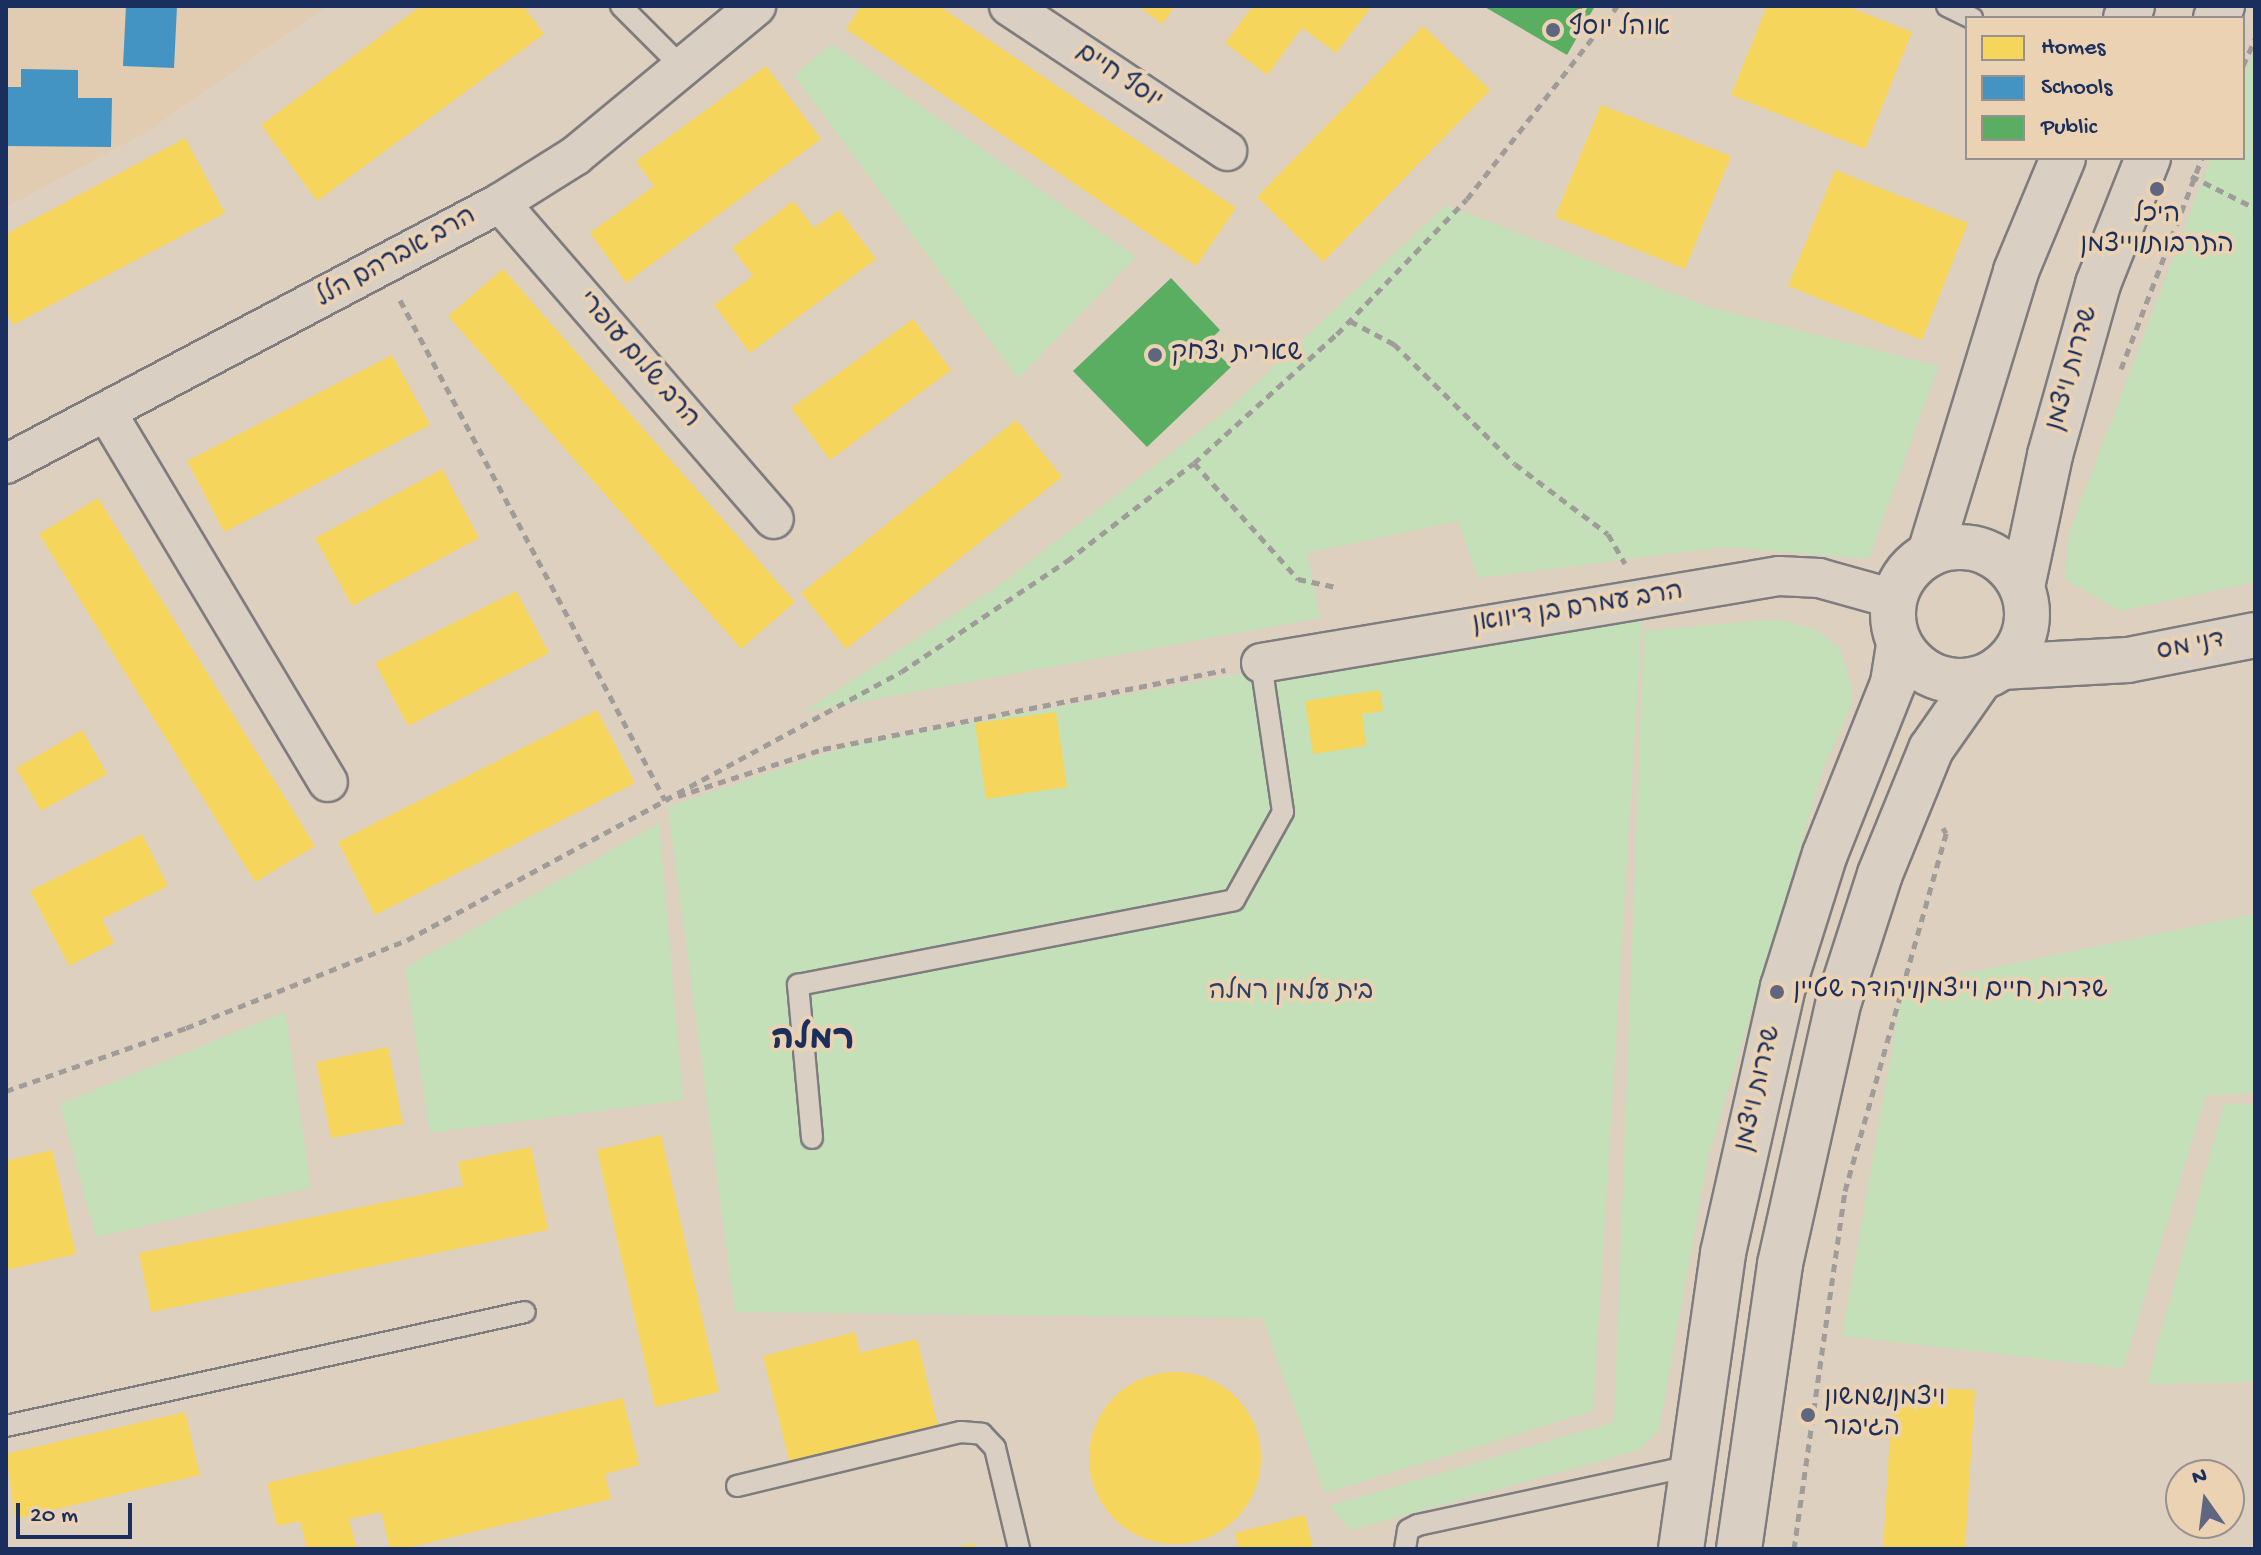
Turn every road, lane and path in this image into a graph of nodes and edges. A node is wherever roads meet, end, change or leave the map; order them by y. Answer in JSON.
{"nodes":[{"id":1,"x":621,"y":6,"type":"edge"},
{"id":2,"x":756,"y":6,"type":"edge"},
{"id":3,"x":1009,"y":6,"type":"edge"},
{"id":4,"x":1617,"y":6,"type":"edge"},
{"id":5,"x":1947,"y":6,"type":"edge"},
{"id":6,"x":1968,"y":16,"type":"edge"},
{"id":7,"x":2255,"y":39,"type":"edge"},
{"id":8,"x":2245,"y":62,"type":"edge"},
{"id":9,"x":684,"y":69,"type":"junction"},
{"id":10,"x":1227,"y":151,"type":"dead end"},
{"id":11,"x":2062,"y":160,"type":"edge"},
{"id":12,"x":2201,"y":160,"type":"edge"},
{"id":13,"x":2164,"y":164,"type":"edge"},
{"id":14,"x":2193,"y":177,"type":"junction"},
{"id":15,"x":500,"y":203,"type":"junction"},
{"id":16,"x":2255,"y":208,"type":"edge"},
{"id":17,"x":383,"y":268,"type":"junction"},
{"id":18,"x":1350,"y":321,"type":"junction"},
{"id":19,"x":2118,"y":377,"type":"dead end"},
{"id":20,"x":107,"y":413,"type":"junction"},
{"id":21,"x":1194,"y":463,"type":"junction"},
{"id":22,"x":6,"y":464,"type":"edge"},
{"id":23,"x":774,"y":519,"type":"dead end"},
{"id":24,"x":1930,"y":553,"type":"junction"},
{"id":25,"x":1337,"y":587,"type":"dead end"},
{"id":26,"x":1645,"y":599,"type":"junction"},
{"id":27,"x":1894,"y":599,"type":"junction"},
{"id":28,"x":2025,"y":599,"type":"junction"},
{"id":29,"x":2255,"y":635,"type":"edge"},
{"id":30,"x":1899,"y":645,"type":"junction"},
{"id":31,"x":2128,"y":660,"type":"junction"},
{"id":32,"x":1261,"y":663,"type":"junction"},
{"id":33,"x":1991,"y":673,"type":"junction"},
{"id":34,"x":328,"y":782,"type":"dead end"},
{"id":35,"x":1917,"y":782,"type":"junction"},
{"id":36,"x":665,"y":800,"type":"junction"},
{"id":37,"x":6,"y":1091,"type":"edge"},
{"id":38,"x":812,"y":1138,"type":"dead end"},
{"id":39,"x":525,"y":1312,"type":"dead end"},
{"id":40,"x":6,"y":1426,"type":"edge"},
{"id":41,"x":1690,"y":1466,"type":"junction"},
{"id":42,"x":737,"y":1486,"type":"dead end"},
{"id":43,"x":1019,"y":1549,"type":"edge"},
{"id":44,"x":1405,"y":1549,"type":"edge"},
{"id":45,"x":1681,"y":1549,"type":"edge"},
{"id":46,"x":1739,"y":1549,"type":"edge"},
{"id":47,"x":1794,"y":1549,"type":"edge"}],
"edges":[{"from":1,"to":9,"type":"lane"},
{"from":2,"to":9,"type":"street","name":"הרב אברהם הלל"},
{"from":3,"to":10,"type":"street","name":"יוסף חיים"},
{"from":4,"to":18,"type":"path"},
{"from":5,"to":6,"type":"lane"},
{"from":7,"to":8,"type":"path"},
{"from":9,"to":15,"type":"street","name":"הרב אברהם הלל"},
{"from":11,"to":24,"type":"main road"},
{"from":12,"to":14,"type":"path"},
{"from":13,"to":14,"type":"path"},
{"from":13,"to":28,"type":"main road","name":"שדרות ויצמן"},
{"from":14,"to":16,"type":"path"},
{"from":14,"to":19,"type":"path"},
{"from":15,"to":17,"type":"street","name":"הרב אברהם הלל"},
{"from":15,"to":23,"type":"street","name":"הרב שלום עופרי"},
{"from":17,"to":20,"type":"street","name":"הרב אברהם הלל"},
{"from":17,"to":36,"type":"path"},
{"from":18,"to":21,"type":"path"},
{"from":18,"to":26,"type":"path"},
{"from":20,"to":22,"type":"street","name":"הרב אברהם הלל"},
{"from":20,"to":34,"type":"street"},
{"from":21,"to":25,"type":"path"},
{"from":21,"to":36,"type":"path"},
{"from":24,"to":27,"type":"main road"},
{"from":24,"to":28,"type":"main road"},
{"from":26,"to":27,"type":"street","name":"הרב עמרם בן דיוואן"},
{"from":26,"to":32,"type":"street","name":"הרב עמרם בן דיוואן"},
{"from":27,"to":30,"type":"main road"},
{"from":28,"to":31,"type":"main road","name":"דני מס"},
{"from":28,"to":33,"type":"main road"},
{"from":29,"to":31,"type":"main road","name":"דני מס"},
{"from":30,"to":33,"type":"main road"},
{"from":30,"to":41,"type":"main road","name":"שדרות ויצמן"},
{"from":31,"to":33,"type":"main road","name":"דני מס"},
{"from":32,"to":36,"type":"path"},
{"from":32,"to":38,"type":"lane"},
{"from":33,"to":35,"type":"main road"},
{"from":35,"to":46,"type":"main road"},
{"from":35,"to":47,"type":"path"},
{"from":36,"to":37,"type":"path"},
{"from":39,"to":40,"type":"lane"},
{"from":41,"to":44,"type":"lane"},
{"from":41,"to":45,"type":"main road","name":"שדרות ויצמן"},
{"from":42,"to":43,"type":"lane"}]}
